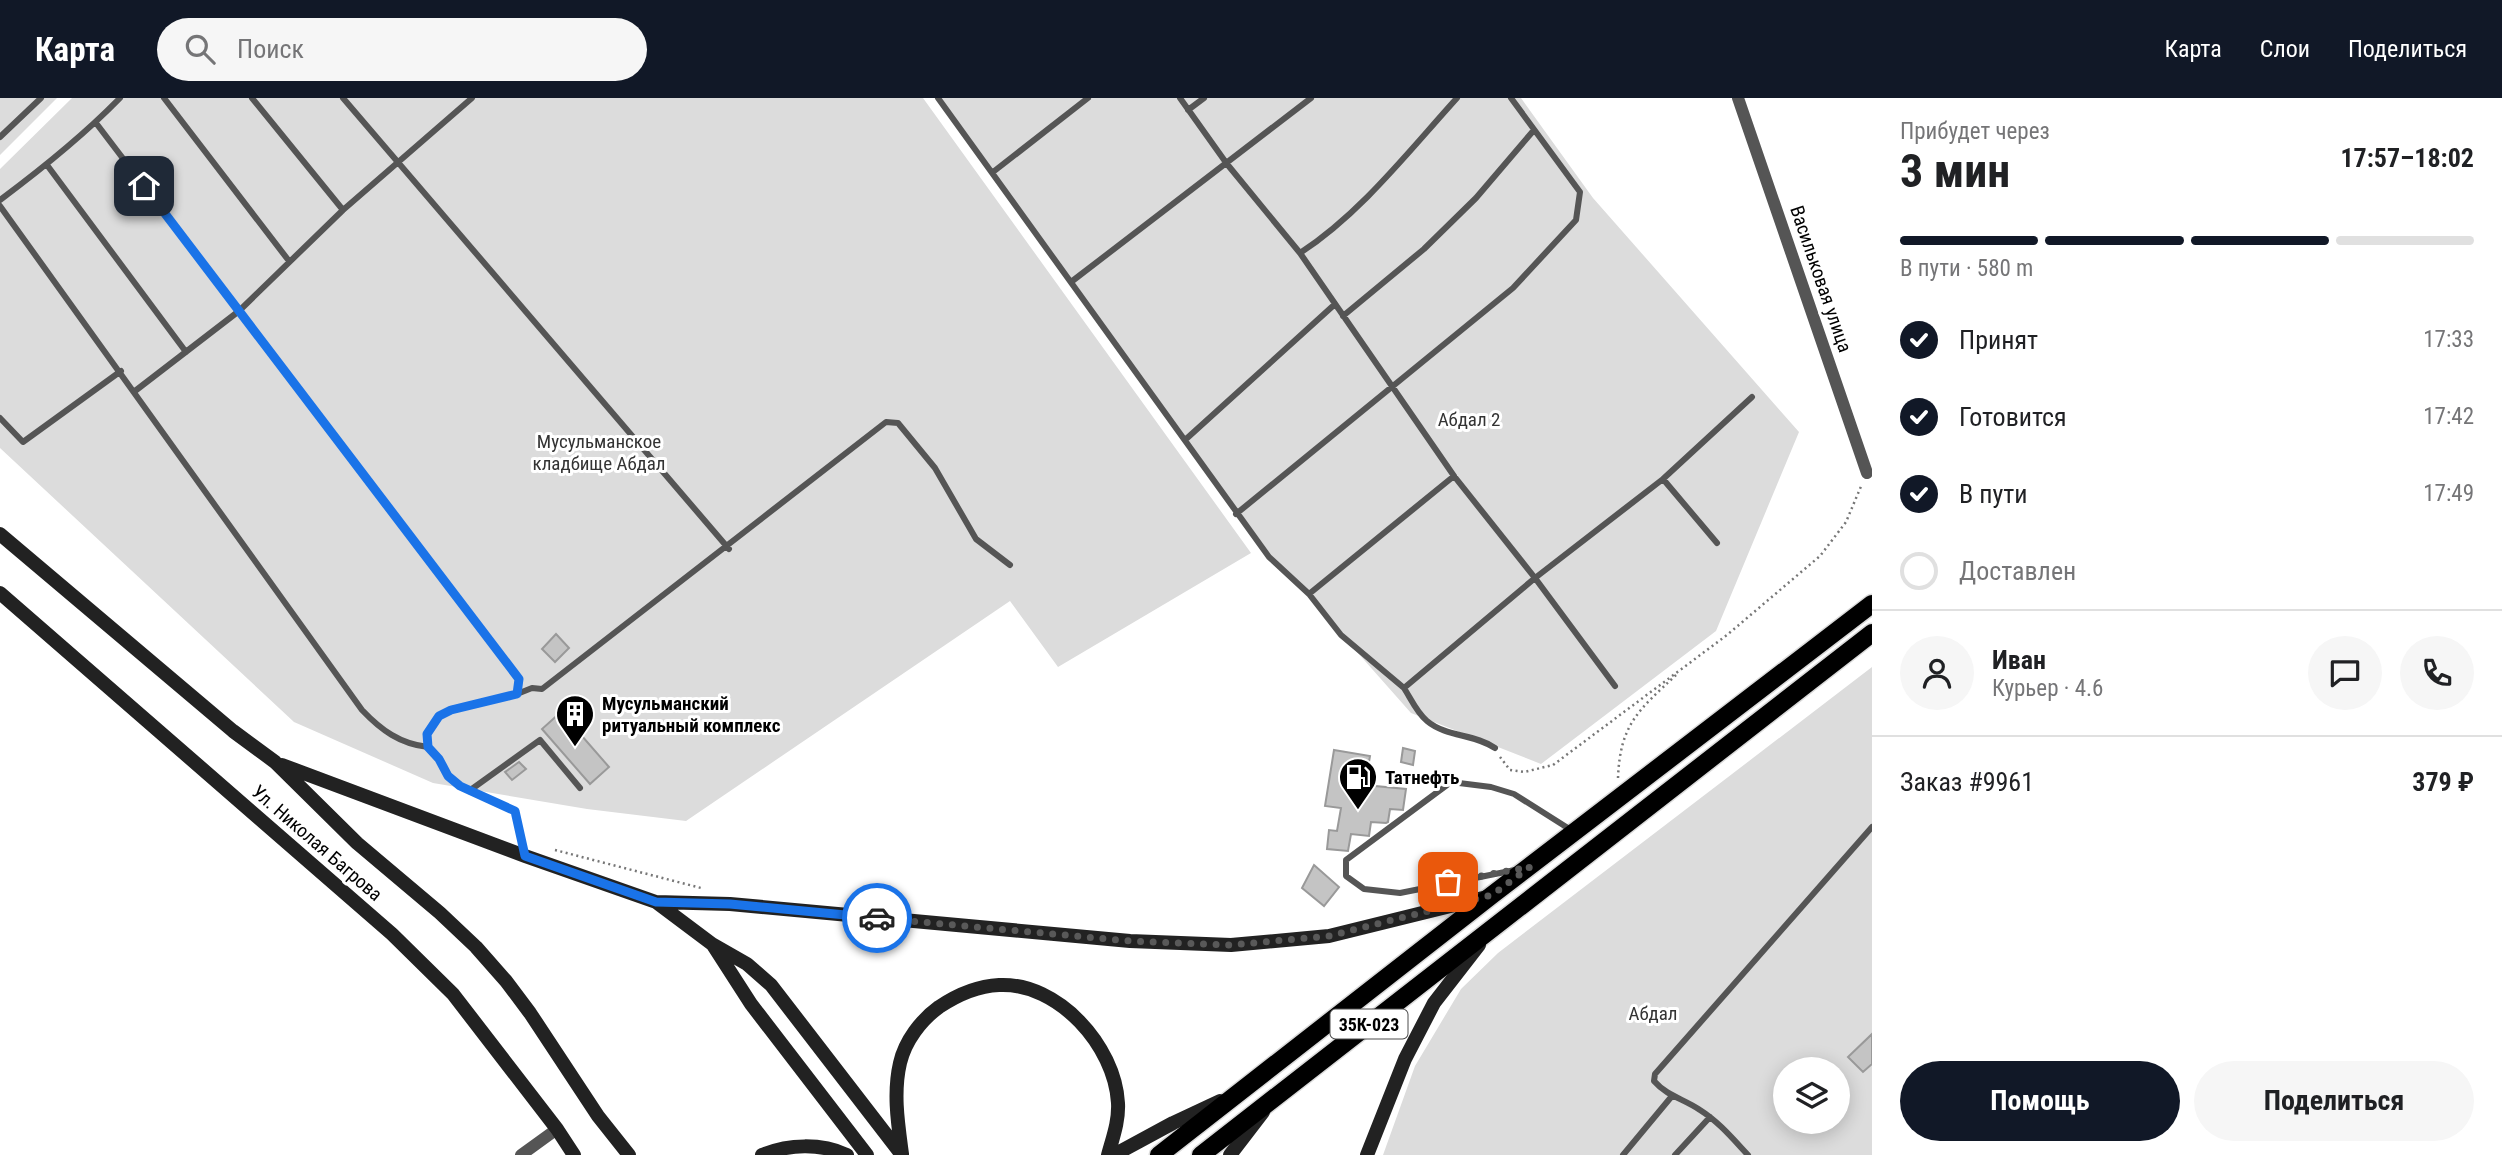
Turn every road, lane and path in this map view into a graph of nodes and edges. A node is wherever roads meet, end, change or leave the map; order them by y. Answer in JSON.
{"nodes":[{"id":1,"x":41,"y":98,"type":"edge"},
{"id":2,"x":120,"y":98,"type":"edge"},
{"id":3,"x":164,"y":98,"type":"edge"},
{"id":4,"x":251,"y":98,"type":"edge"},
{"id":5,"x":343,"y":98,"type":"edge"},
{"id":6,"x":937,"y":98,"type":"edge"},
{"id":7,"x":1088,"y":98,"type":"edge"},
{"id":8,"x":1180,"y":98,"type":"edge"},
{"id":9,"x":1204,"y":98,"type":"edge"},
{"id":10,"x":1311,"y":98,"type":"edge"},
{"id":11,"x":1457,"y":98,"type":"edge"},
{"id":12,"x":1511,"y":98,"type":"edge"},
{"id":13,"x":1738,"y":98,"type":"edge"},
{"id":14,"x":468,"y":99,"type":"edge"},
{"id":15,"x":1188,"y":110,"type":"junction"},
{"id":16,"x":96,"y":123,"type":"junction"},
{"id":17,"x":1534,"y":130,"type":"junction"},
{"id":18,"x":0,"y":137,"type":"edge"},
{"id":19,"x":398,"y":163,"type":"junction"},
{"id":20,"x":1227,"y":164,"type":"junction"},
{"id":21,"x":47,"y":165,"type":"junction"},
{"id":22,"x":993,"y":172,"type":"junction"},
{"id":23,"x":0,"y":200,"type":"edge"},
{"id":24,"x":0,"y":206,"type":"edge"},
{"id":25,"x":343,"y":211,"type":"junction"},
{"id":26,"x":1300,"y":253,"type":"junction"},
{"id":27,"x":289,"y":261,"type":"junction"},
{"id":28,"x":1071,"y":282,"type":"junction"},
{"id":29,"x":1334,"y":305,"type":"junction"},
{"id":30,"x":239,"y":311,"type":"junction"},
{"id":31,"x":1343,"y":316,"type":"junction"},
{"id":32,"x":186,"y":352,"type":"junction"},
{"id":33,"x":121,"y":371,"type":"junction"},
{"id":34,"x":1393,"y":388,"type":"junction"},
{"id":35,"x":135,"y":391,"type":"junction"},
{"id":36,"x":1752,"y":397,"type":"dead end"},
{"id":37,"x":0,"y":418,"type":"edge"},
{"id":38,"x":1185,"y":440,"type":"junction"},
{"id":39,"x":1870,"y":471,"type":"edge"},
{"id":40,"x":1454,"y":476,"type":"junction"},
{"id":41,"x":1663,"y":478,"type":"junction"},
{"id":42,"x":1236,"y":514,"type":"junction"},
{"id":43,"x":0,"y":534,"type":"edge"},
{"id":44,"x":1717,"y":543,"type":"dead end"},
{"id":45,"x":727,"y":547,"type":"junction"},
{"id":46,"x":1010,"y":565,"type":"dead end"},
{"id":47,"x":1535,"y":578,"type":"junction"},
{"id":48,"x":0,"y":593,"type":"edge"},
{"id":49,"x":1309,"y":594,"type":"junction"},
{"id":50,"x":1872,"y":604,"type":"edge"},
{"id":51,"x":1872,"y":633,"type":"edge"},
{"id":52,"x":1686,"y":666,"type":"junction"},
{"id":53,"x":1615,"y":686,"type":"dead end"},
{"id":54,"x":1404,"y":688,"type":"junction"},
{"id":55,"x":517,"y":694,"type":"junction"},
{"id":56,"x":428,"y":747,"type":"junction"},
{"id":57,"x":1495,"y":748,"type":"joint"},
{"id":58,"x":275,"y":762,"type":"junction"},
{"id":59,"x":580,"y":788,"type":"dead end"},
{"id":60,"x":470,"y":791,"type":"junction"},
{"id":61,"x":1616,"y":802,"type":"junction"},
{"id":62,"x":1872,"y":827,"type":"edge"},
{"id":63,"x":1576,"y":833,"type":"junction"},
{"id":64,"x":547,"y":848,"type":"dead end"},
{"id":65,"x":525,"y":856,"type":"junction"},
{"id":66,"x":1530,"y":867,"type":"junction"},
{"id":67,"x":710,"y":890,"type":"dead end"},
{"id":68,"x":1492,"y":895,"type":"junction"},
{"id":69,"x":656,"y":902,"type":"junction"},
{"id":70,"x":1491,"y":929,"type":"junction"},
{"id":71,"x":712,"y":944,"type":"junction"},
{"id":72,"x":1240,"y":1091,"type":"junction"},
{"id":73,"x":1672,"y":1096,"type":"junction"},
{"id":74,"x":1273,"y":1098,"type":"junction"},
{"id":75,"x":1710,"y":1117,"type":"junction"},
{"id":76,"x":557,"y":1129,"type":"junction"},
{"id":77,"x":521,"y":1155,"type":"edge"},
{"id":78,"x":574,"y":1155,"type":"edge"},
{"id":79,"x":629,"y":1155,"type":"edge"},
{"id":80,"x":762,"y":1155,"type":"edge"},
{"id":81,"x":847,"y":1155,"type":"edge"},
{"id":82,"x":867,"y":1155,"type":"edge"},
{"id":83,"x":902,"y":1155,"type":"edge"},
{"id":84,"x":1108,"y":1155,"type":"edge"},
{"id":85,"x":1114,"y":1155,"type":"edge"},
{"id":86,"x":1159,"y":1155,"type":"edge"},
{"id":87,"x":1201,"y":1155,"type":"edge"},
{"id":88,"x":1230,"y":1155,"type":"edge"},
{"id":89,"x":1367,"y":1155,"type":"edge"},
{"id":90,"x":1623,"y":1155,"type":"edge"},
{"id":91,"x":1675,"y":1155,"type":"edge"},
{"id":92,"x":1748,"y":1155,"type":"edge"}],
"edges":[{"from":1,"to":18,"type":"lane"},
{"from":2,"to":16,"type":"lane"},
{"from":3,"to":27,"type":"lane"},
{"from":4,"to":25,"type":"lane"},
{"from":5,"to":19,"type":"lane"},
{"from":6,"to":22,"type":"lane"},
{"from":7,"to":22,"type":"lane"},
{"from":8,"to":15,"type":"lane"},
{"from":9,"to":15,"type":"lane"},
{"from":10,"to":20,"type":"lane"},
{"from":11,"to":26,"type":"lane"},
{"from":12,"to":17,"type":"lane"},
{"from":13,"to":39,"type":"street","name":"Васильковая улица"},
{"from":14,"to":19,"type":"lane"},
{"from":15,"to":20,"type":"lane"},
{"from":16,"to":21,"type":"lane"},
{"from":16,"to":30,"type":"lane"},
{"from":17,"to":31,"type":"lane"},
{"from":17,"to":34,"type":"lane"},
{"from":19,"to":25,"type":"lane"},
{"from":19,"to":45,"type":"lane"},
{"from":20,"to":26,"type":"lane"},
{"from":20,"to":28,"type":"lane"},
{"from":21,"to":23,"type":"lane"},
{"from":21,"to":32,"type":"lane"},
{"from":22,"to":28,"type":"lane"},
{"from":24,"to":33,"type":"lane"},
{"from":25,"to":27,"type":"lane"},
{"from":26,"to":29,"type":"lane"},
{"from":27,"to":30,"type":"lane"},
{"from":28,"to":38,"type":"lane"},
{"from":29,"to":31,"type":"lane"},
{"from":29,"to":38,"type":"lane"},
{"from":30,"to":32,"type":"lane"},
{"from":30,"to":55,"type":"lane"},
{"from":31,"to":34,"type":"lane"},
{"from":32,"to":35,"type":"lane"},
{"from":33,"to":35,"type":"lane"},
{"from":33,"to":37,"type":"lane"},
{"from":34,"to":40,"type":"lane"},
{"from":34,"to":42,"type":"lane"},
{"from":35,"to":56,"type":"lane"},
{"from":36,"to":41,"type":"lane"},
{"from":38,"to":42,"type":"lane"},
{"from":39,"to":52,"type":"path"},
{"from":40,"to":47,"type":"lane"},
{"from":40,"to":49,"type":"lane"},
{"from":41,"to":44,"type":"lane"},
{"from":41,"to":47,"type":"lane"},
{"from":42,"to":49,"type":"lane"},
{"from":43,"to":58,"type":"main road"},
{"from":45,"to":46,"type":"lane"},
{"from":45,"to":55,"type":"lane"},
{"from":47,"to":53,"type":"lane"},
{"from":47,"to":54,"type":"lane"},
{"from":48,"to":76,"type":"main road","name":"Ул. Николая Багрова"},
{"from":49,"to":54,"type":"lane"},
{"from":50,"to":61,"type":"main road","number":"35К-023"},
{"from":51,"to":70,"type":"main road","number":"35К-023"},
{"from":52,"to":57,"type":"path"},
{"from":52,"to":61,"type":"path"},
{"from":54,"to":57,"type":"lane"},
{"from":55,"to":56,"type":"lane"},
{"from":56,"to":60,"type":"lane"},
{"from":58,"to":65,"type":"main road"},
{"from":58,"to":79,"type":"main road"},
{"from":59,"to":60,"type":"lane"},
{"from":60,"to":65,"type":"lane"},
{"from":61,"to":63,"type":"main road","number":"35К-023"},
{"from":62,"to":73,"type":"lane"},
{"from":63,"to":66,"type":"main road","number":"35К-023"},
{"from":63,"to":66,"type":"lane"},
{"from":64,"to":67,"type":"path"},
{"from":65,"to":69,"type":"main road"},
{"from":66,"to":68,"type":"main road","number":"35К-023"},
{"from":68,"to":69,"type":"main road"},
{"from":68,"to":72,"type":"main road","number":"35К-023"},
{"from":69,"to":71,"type":"main road"},
{"from":70,"to":74,"type":"main road","number":"35К-023"},
{"from":70,"to":89,"type":"main road"},
{"from":71,"to":82,"type":"main road"},
{"from":71,"to":83,"type":"main road"},
{"from":72,"to":85,"type":"main road"},
{"from":72,"to":86,"type":"main road","number":"35К-023"},
{"from":73,"to":75,"type":"lane"},
{"from":73,"to":90,"type":"lane"},
{"from":74,"to":87,"type":"main road","number":"35К-023"},
{"from":74,"to":88,"type":"main road"},
{"from":75,"to":91,"type":"lane"},
{"from":75,"to":92,"type":"lane"},
{"from":76,"to":77,"type":"street"},
{"from":76,"to":78,"type":"main road","name":"Ул. Николая Багрова"},
{"from":80,"to":81,"type":"main road"},
{"from":83,"to":84,"type":"main road"}]}
